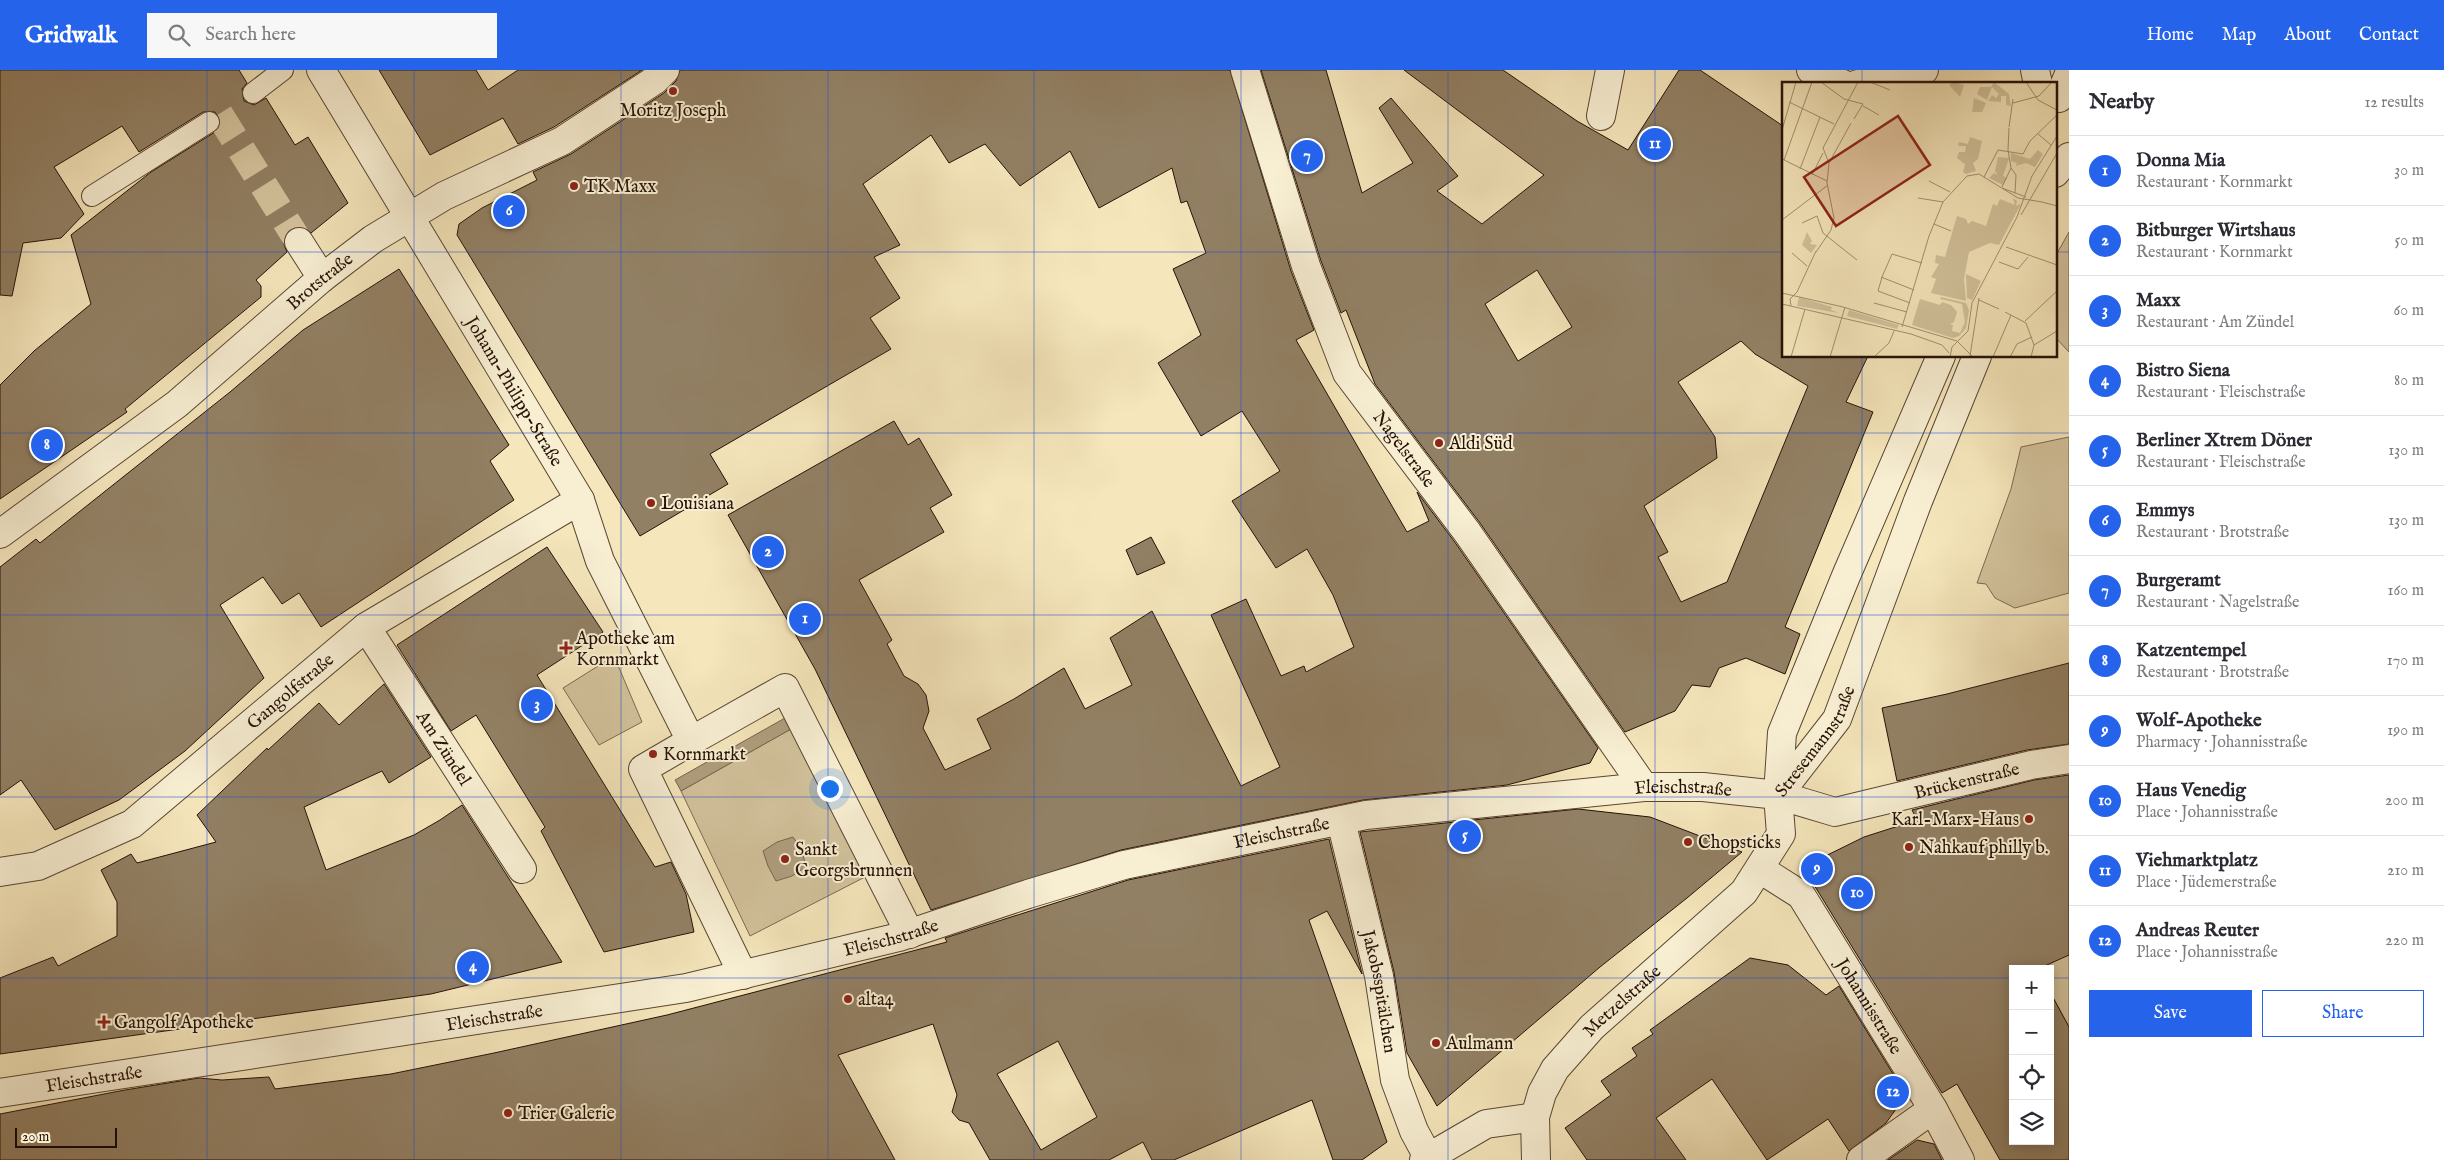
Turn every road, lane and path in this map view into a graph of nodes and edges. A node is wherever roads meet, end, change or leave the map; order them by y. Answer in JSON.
{"nodes":[{"id":1,"x":283,"y":70,"type":"edge"},
{"id":2,"x":321,"y":70,"type":"edge"},
{"id":3,"x":665,"y":70,"type":"edge"},
{"id":4,"x":1245,"y":70,"type":"edge"},
{"id":5,"x":1610,"y":70,"type":"edge"},
{"id":6,"x":1811,"y":70,"type":"edge"},
{"id":7,"x":1924,"y":70,"type":"edge"},
{"id":8,"x":2035,"y":70,"type":"edge"},
{"id":9,"x":1838,"y":82,"type":"edge"},
{"id":10,"x":1867,"y":82,"type":"edge"},
{"id":11,"x":2050,"y":82,"type":"edge"},
{"id":12,"x":253,"y":92,"type":"dead end"},
{"id":13,"x":1601,"y":116,"type":"dead end"},
{"id":14,"x":209,"y":122,"type":"dead end"},
{"id":15,"x":2069,"y":156,"type":"edge"},
{"id":16,"x":2056,"y":172,"type":"edge"},
{"id":17,"x":92,"y":196,"type":"dead end"},
{"id":18,"x":410,"y":217,"type":"junction"},
{"id":19,"x":299,"y":242,"type":"tunnel mouth"},
{"id":20,"x":322,"y":278,"type":"junction"},
{"id":21,"x":1940,"y":358,"type":"edge"},
{"id":22,"x":1976,"y":358,"type":"edge"},
{"id":23,"x":580,"y":500,"type":"junction"},
{"id":24,"x":0,"y":534,"type":"edge"},
{"id":25,"x":366,"y":627,"type":"junction"},
{"id":26,"x":690,"y":741,"type":"junction"},
{"id":27,"x":2069,"y":759,"type":"edge"},
{"id":28,"x":1644,"y":787,"type":"junction"},
{"id":29,"x":1778,"y":795,"type":"junction"},
{"id":30,"x":1341,"y":821,"type":"junction"},
{"id":31,"x":522,"y":869,"type":"dead end"},
{"id":32,"x":1760,"y":869,"type":"junction"},
{"id":33,"x":0,"y":872,"type":"edge"},
{"id":34,"x":910,"y":934,"type":"junction"},
{"id":35,"x":743,"y":976,"type":"junction"},
{"id":36,"x":0,"y":1093,"type":"edge"},
{"id":37,"x":1933,"y":1108,"type":"junction"},
{"id":38,"x":1535,"y":1118,"type":"junction"},
{"id":39,"x":1426,"y":1159,"type":"edge"},
{"id":40,"x":1536,"y":1160,"type":"edge"},
{"id":41,"x":1860,"y":1160,"type":"edge"},
{"id":42,"x":1960,"y":1160,"type":"edge"}],
"edges":[{"from":1,"to":12,"type":"lane"},
{"from":2,"to":18,"type":"street","name":"Johann-Philipp-Straße"},
{"from":3,"to":18,"type":"street","name":"Brotstraße"},
{"from":4,"to":28,"type":"street","name":"Nagelstraße"},
{"from":5,"to":13,"type":"street"},
{"from":6,"to":9,"type":"street"},
{"from":7,"to":10,"type":"street"},
{"from":8,"to":11,"type":"street"},
{"from":14,"to":17,"type":"lane"},
{"from":15,"to":16,"type":"street"},
{"from":18,"to":20,"type":"street","name":"Brotstraße"},
{"from":18,"to":23,"type":"street","name":"Johann-Philipp-Straße"},
{"from":19,"to":20,"type":"street"},
{"from":20,"to":24,"type":"street","name":"Brotstraße"},
{"from":21,"to":29,"type":"street","name":"Stresemannstraße"},
{"from":22,"to":29,"type":"street","name":"Stresemannstraße"},
{"from":23,"to":25,"type":"street","name":"Gangolfstraße"},
{"from":23,"to":26,"type":"street","name":"Johann-Philipp-Straße"},
{"from":25,"to":31,"type":"street","name":"Am Zündel"},
{"from":25,"to":33,"type":"street","name":"Gangolfstraße"},
{"from":26,"to":34,"type":"street"},
{"from":26,"to":35,"type":"street"},
{"from":27,"to":29,"type":"street","name":"Brückenstraße"},
{"from":28,"to":29,"type":"street","name":"Fleischstraße"},
{"from":28,"to":30,"type":"street","name":"Fleischstraße"},
{"from":29,"to":32,"type":"street","name":"Metzelstraße"},
{"from":30,"to":34,"type":"street","name":"Fleischstraße"},
{"from":30,"to":39,"type":"street","name":"Jakobsspitälchen"},
{"from":32,"to":37,"type":"street","name":"Johannisstraße"},
{"from":32,"to":38,"type":"street","name":"Metzelstraße"},
{"from":34,"to":35,"type":"street","name":"Fleischstraße"},
{"from":35,"to":36,"type":"street","name":"Fleischstraße"},
{"from":37,"to":41,"type":"street"},
{"from":37,"to":42,"type":"street","name":"Johannisstraße"},
{"from":38,"to":39,"type":"street"},
{"from":38,"to":40,"type":"street"}]}
